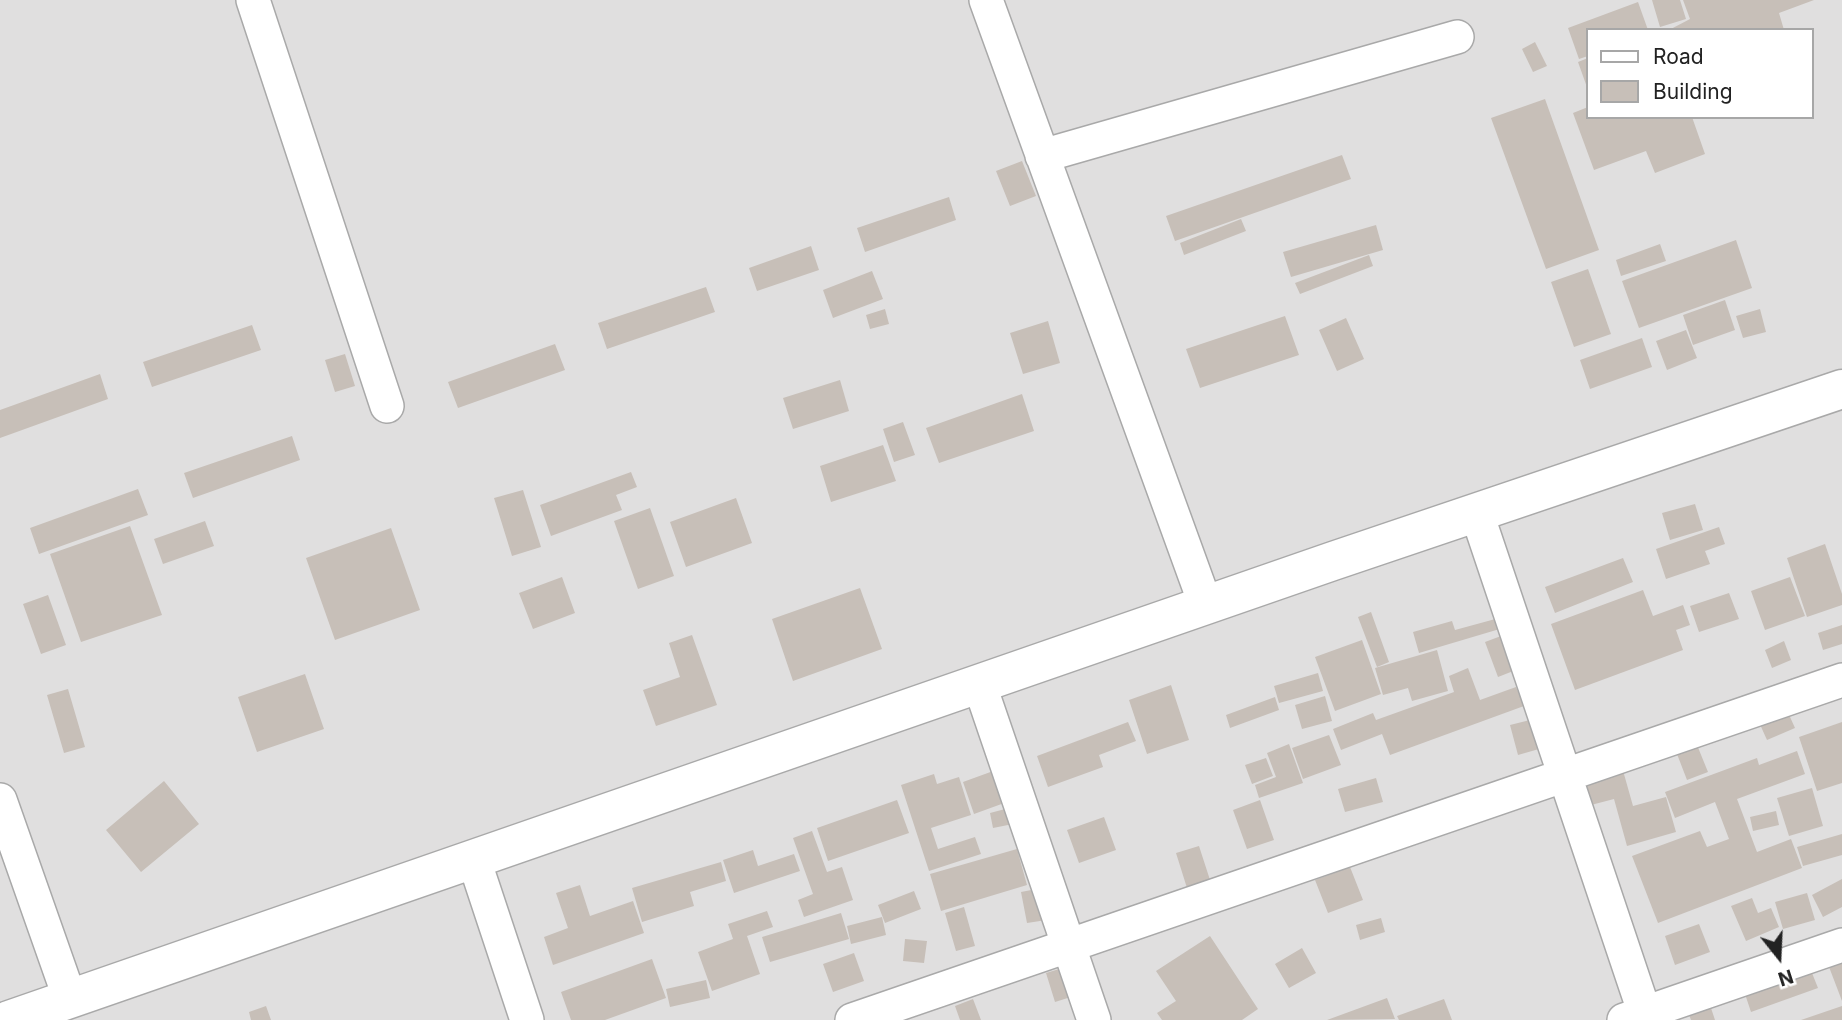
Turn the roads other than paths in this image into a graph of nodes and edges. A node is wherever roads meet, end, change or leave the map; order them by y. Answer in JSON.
{"nodes":[{"id":1,"x":253,"y":0,"type":"edge"},
{"id":2,"x":986,"y":0,"type":"edge"},
{"id":3,"x":1457,"y":37,"type":"dead end"},
{"id":4,"x":1042,"y":156,"type":"junction"},
{"id":5,"x":1842,"y":389,"type":"edge"},
{"id":6,"x":387,"y":406,"type":"dead end"},
{"id":7,"x":1476,"y":511,"type":"junction"},
{"id":8,"x":1206,"y":606,"type":"junction"},
{"id":9,"x":1842,"y":680,"type":"edge"},
{"id":10,"x":979,"y":682,"type":"junction"},
{"id":11,"x":1564,"y":775,"type":"junction"},
{"id":12,"x":0,"y":800,"type":"edge"},
{"id":13,"x":474,"y":860,"type":"junction"},
{"id":14,"x":1842,"y":945,"type":"edge"},
{"id":15,"x":1070,"y":946,"type":"junction"},
{"id":16,"x":70,"y":999,"type":"junction"},
{"id":17,"x":1638,"y":1018,"type":"edge"},
{"id":18,"x":9,"y":1020,"type":"edge"},
{"id":19,"x":527,"y":1020,"type":"edge"},
{"id":20,"x":852,"y":1020,"type":"edge"},
{"id":21,"x":1094,"y":1020,"type":"edge"}],
"edges":[{"from":1,"to":6,"type":"street"},
{"from":2,"to":4,"type":"street"},
{"from":3,"to":4,"type":"street"},
{"from":4,"to":8,"type":"street"},
{"from":5,"to":7,"type":"street"},
{"from":7,"to":8,"type":"street"},
{"from":7,"to":11,"type":"street"},
{"from":8,"to":10,"type":"street"},
{"from":9,"to":11,"type":"street"},
{"from":10,"to":13,"type":"street"},
{"from":10,"to":15,"type":"street"},
{"from":11,"to":15,"type":"street"},
{"from":11,"to":17,"type":"street"},
{"from":12,"to":16,"type":"street"},
{"from":13,"to":16,"type":"street"},
{"from":13,"to":19,"type":"street"},
{"from":14,"to":17,"type":"street"},
{"from":15,"to":20,"type":"street"},
{"from":15,"to":21,"type":"street"},
{"from":16,"to":18,"type":"street"}]}
